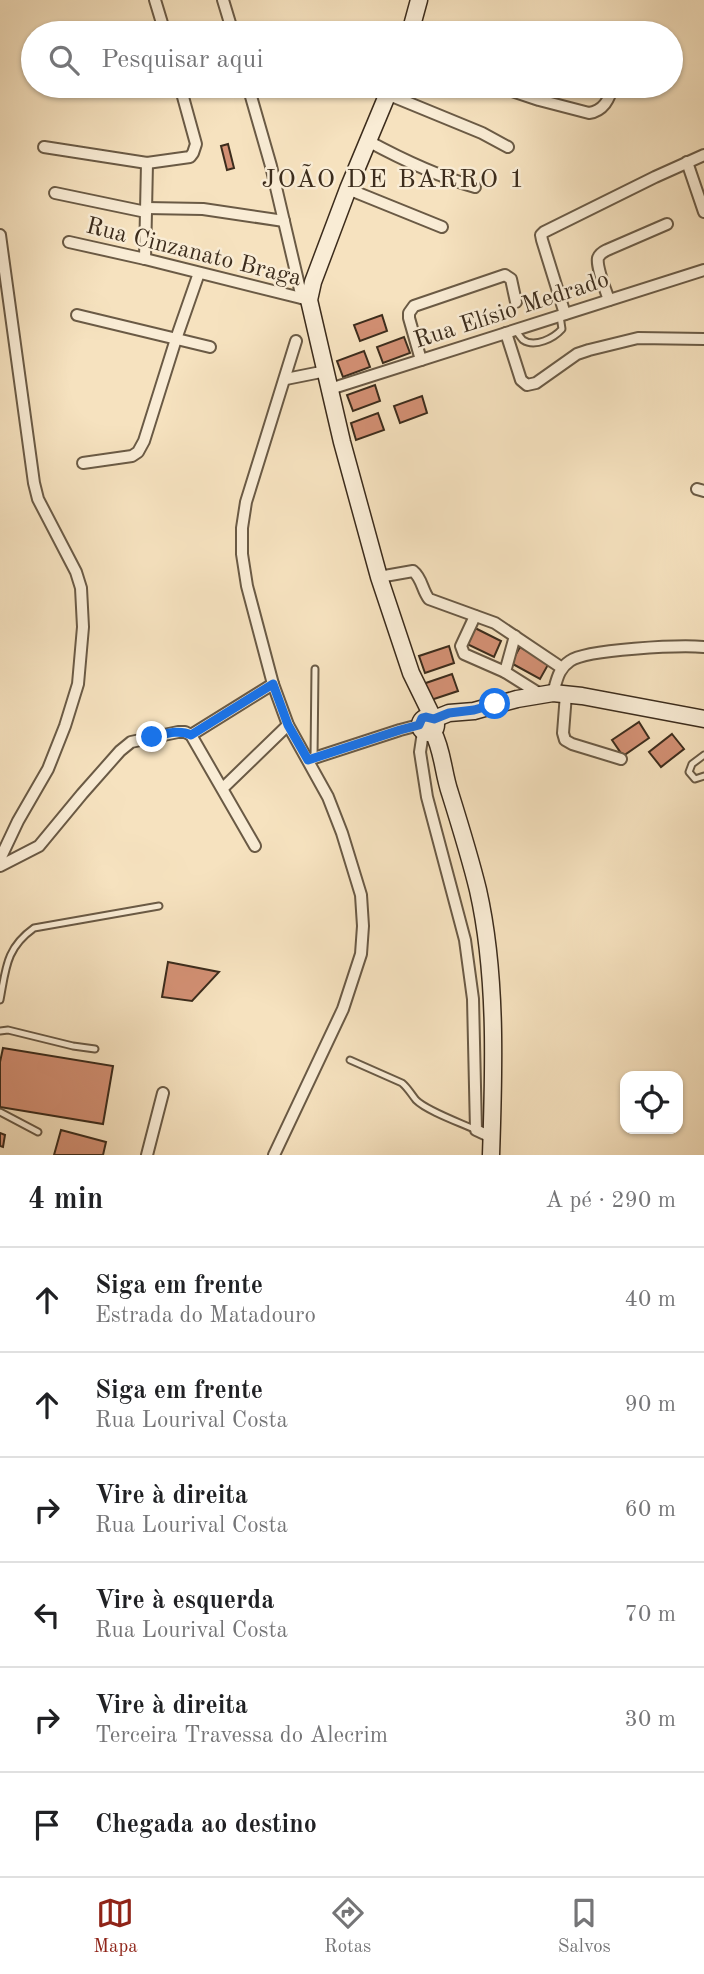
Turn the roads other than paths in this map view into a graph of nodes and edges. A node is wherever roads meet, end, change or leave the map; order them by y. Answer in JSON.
{"nodes":[{"id":1,"x":155,"y":0,"type":"edge"},
{"id":2,"x":223,"y":0,"type":"edge"},
{"id":3,"x":419,"y":0,"type":"edge"},
{"id":4,"x":161,"y":21,"type":"edge"},
{"id":5,"x":228,"y":21,"type":"edge"},
{"id":6,"x":413,"y":21,"type":"edge"},
{"id":7,"x":183,"y":98,"type":"edge"},
{"id":8,"x":251,"y":98,"type":"edge"},
{"id":9,"x":386,"y":98,"type":"edge"},
{"id":10,"x":406,"y":98,"type":"edge"},
{"id":11,"x":533,"y":98,"type":"edge"},
{"id":12,"x":610,"y":98,"type":"edge"},
{"id":13,"x":368,"y":141,"type":"junction"},
{"id":14,"x":508,"y":146,"type":"dead end"},
{"id":15,"x":44,"y":147,"type":"dead end"},
{"id":16,"x":704,"y":155,"type":"edge"},
{"id":17,"x":687,"y":162,"type":"junction"},
{"id":18,"x":147,"y":163,"type":"junction"},
{"id":19,"x":475,"y":187,"type":"dead end"},
{"id":20,"x":348,"y":189,"type":"junction"},
{"id":21,"x":55,"y":193,"type":"dead end"},
{"id":22,"x":146,"y":210,"type":"junction"},
{"id":23,"x":704,"y":212,"type":"edge"},
{"id":24,"x":284,"y":221,"type":"junction"},
{"id":25,"x":667,"y":224,"type":"dead end"},
{"id":26,"x":442,"y":227,"type":"dead end"},
{"id":27,"x":0,"y":235,"type":"edge"},
{"id":28,"x":69,"y":242,"type":"dead end"},
{"id":29,"x":145,"y":259,"type":"junction"},
{"id":30,"x":704,"y":270,"type":"edge"},
{"id":31,"x":198,"y":273,"type":"junction"},
{"id":32,"x":306,"y":299,"type":"junction"},
{"id":33,"x":609,"y":300,"type":"junction"},
{"id":34,"x":516,"y":302,"type":"dead end"},
{"id":35,"x":77,"y":315,"type":"dead end"},
{"id":36,"x":563,"y":315,"type":"junction"},
{"id":37,"x":511,"y":332,"type":"junction"},
{"id":38,"x":176,"y":339,"type":"junction"},
{"id":39,"x":704,"y":339,"type":"edge"},
{"id":40,"x":296,"y":341,"type":"dead end"},
{"id":41,"x":210,"y":346,"type":"dead end"},
{"id":42,"x":421,"y":360,"type":"junction"},
{"id":43,"x":326,"y":371,"type":"junction"},
{"id":44,"x":286,"y":379,"type":"junction"},
{"id":45,"x":330,"y":389,"type":"junction"},
{"id":46,"x":83,"y":463,"type":"dead end"},
{"id":47,"x":379,"y":577,"type":"junction"},
{"id":48,"x":475,"y":616,"type":"junction"},
{"id":49,"x":515,"y":636,"type":"junction"},
{"id":50,"x":704,"y":647,"type":"edge"},
{"id":51,"x":562,"y":668,"type":"junction"},
{"id":52,"x":315,"y":669,"type":"dead end"},
{"id":53,"x":505,"y":672,"type":"junction"},
{"id":54,"x":273,"y":684,"type":"junction"},
{"id":55,"x":553,"y":694,"type":"junction"},
{"id":56,"x":704,"y":719,"type":"edge"},
{"id":57,"x":288,"y":725,"type":"junction"},
{"id":58,"x":428,"y":726,"type":"junction"},
{"id":59,"x":191,"y":735,"type":"junction"},
{"id":60,"x":704,"y":755,"type":"edge"},
{"id":61,"x":311,"y":759,"type":"junction"},
{"id":62,"x":621,"y":759,"type":"dead end"},
{"id":63,"x":704,"y":776,"type":"edge"},
{"id":64,"x":223,"y":788,"type":"junction"},
{"id":65,"x":255,"y":846,"type":"dead end"},
{"id":66,"x":0,"y":859,"type":"edge"},
{"id":67,"x":0,"y":866,"type":"edge"},
{"id":68,"x":159,"y":906,"type":"dead end"},
{"id":69,"x":0,"y":1000,"type":"edge"},
{"id":70,"x":0,"y":1031,"type":"edge"},
{"id":71,"x":95,"y":1049,"type":"dead end"},
{"id":72,"x":350,"y":1060,"type":"dead end"},
{"id":73,"x":163,"y":1093,"type":"dead end"},
{"id":74,"x":0,"y":1112,"type":"edge"},
{"id":75,"x":38,"y":1132,"type":"dead end"},
{"id":76,"x":484,"y":1133,"type":"junction"},
{"id":77,"x":147,"y":1155,"type":"edge"},
{"id":78,"x":274,"y":1155,"type":"edge"},
{"id":79,"x":491,"y":1155,"type":"edge"}],
"edges":[{"from":1,"to":4,"type":"street"},
{"from":2,"to":5,"type":"street"},
{"from":3,"to":6,"type":"main road"},
{"from":7,"to":18,"type":"street"},
{"from":8,"to":24,"type":"street"},
{"from":9,"to":13,"type":"main road"},
{"from":10,"to":14,"type":"street"},
{"from":11,"to":12,"type":"street"},
{"from":13,"to":19,"type":"street"},
{"from":13,"to":20,"type":"main road"},
{"from":15,"to":18,"type":"street"},
{"from":16,"to":17,"type":"street"},
{"from":17,"to":23,"type":"street"},
{"from":17,"to":36,"type":"street"},
{"from":18,"to":22,"type":"street"},
{"from":20,"to":26,"type":"street"},
{"from":20,"to":32,"type":"main road"},
{"from":21,"to":22,"type":"street"},
{"from":22,"to":24,"type":"street"},
{"from":22,"to":29,"type":"street"},
{"from":24,"to":32,"type":"street"},
{"from":25,"to":33,"type":"street"},
{"from":27,"to":66,"type":"street"},
{"from":28,"to":29,"type":"street","name":"Rua Cinzanato Braga"},
{"from":29,"to":31,"type":"street","name":"Rua Cinzanato Braga"},
{"from":30,"to":33,"type":"street","name":"Rua Elísio Medrado"},
{"from":31,"to":32,"type":"street","name":"Rua Cinzanato Braga"},
{"from":31,"to":38,"type":"street"},
{"from":32,"to":43,"type":"main road"},
{"from":33,"to":36,"type":"street","name":"Rua Elísio Medrado"},
{"from":34,"to":42,"type":"street"},
{"from":35,"to":38,"type":"street"},
{"from":36,"to":37,"type":"street","name":"Rua Elísio Medrado"},
{"from":36,"to":37,"type":"lane"},
{"from":37,"to":39,"type":"street"},
{"from":37,"to":42,"type":"street","name":"Rua Elísio Medrado"},
{"from":38,"to":41,"type":"street"},
{"from":38,"to":46,"type":"street"},
{"from":40,"to":44,"type":"street"},
{"from":42,"to":45,"type":"street","name":"Rua Elísio Medrado"},
{"from":43,"to":44,"type":"street"},
{"from":43,"to":45,"type":"main road"},
{"from":44,"to":54,"type":"street"},
{"from":45,"to":47,"type":"main road"},
{"from":47,"to":48,"type":"street"},
{"from":47,"to":58,"type":"main road"},
{"from":48,"to":49,"type":"street"},
{"from":48,"to":53,"type":"street"},
{"from":49,"to":51,"type":"street"},
{"from":49,"to":53,"type":"street"},
{"from":50,"to":51,"type":"street"},
{"from":51,"to":55,"type":"street"},
{"from":52,"to":61,"type":"lane"},
{"from":53,"to":55,"type":"street"},
{"from":54,"to":57,"type":"street"},
{"from":54,"to":59,"type":"street"},
{"from":55,"to":56,"type":"main road"},
{"from":55,"to":58,"type":"main road"},
{"from":55,"to":62,"type":"street"},
{"from":57,"to":61,"type":"street"},
{"from":57,"to":64,"type":"street"},
{"from":58,"to":61,"type":"street"},
{"from":58,"to":76,"type":"street"},
{"from":58,"to":76,"type":"main road"},
{"from":59,"to":64,"type":"street"},
{"from":59,"to":67,"type":"street"},
{"from":60,"to":63,"type":"lane"},
{"from":61,"to":78,"type":"street"},
{"from":64,"to":65,"type":"street"},
{"from":68,"to":69,"type":"lane"},
{"from":70,"to":71,"type":"lane"},
{"from":72,"to":76,"type":"lane"},
{"from":73,"to":77,"type":"street"},
{"from":74,"to":75,"type":"lane"},
{"from":76,"to":79,"type":"main road"}]}
